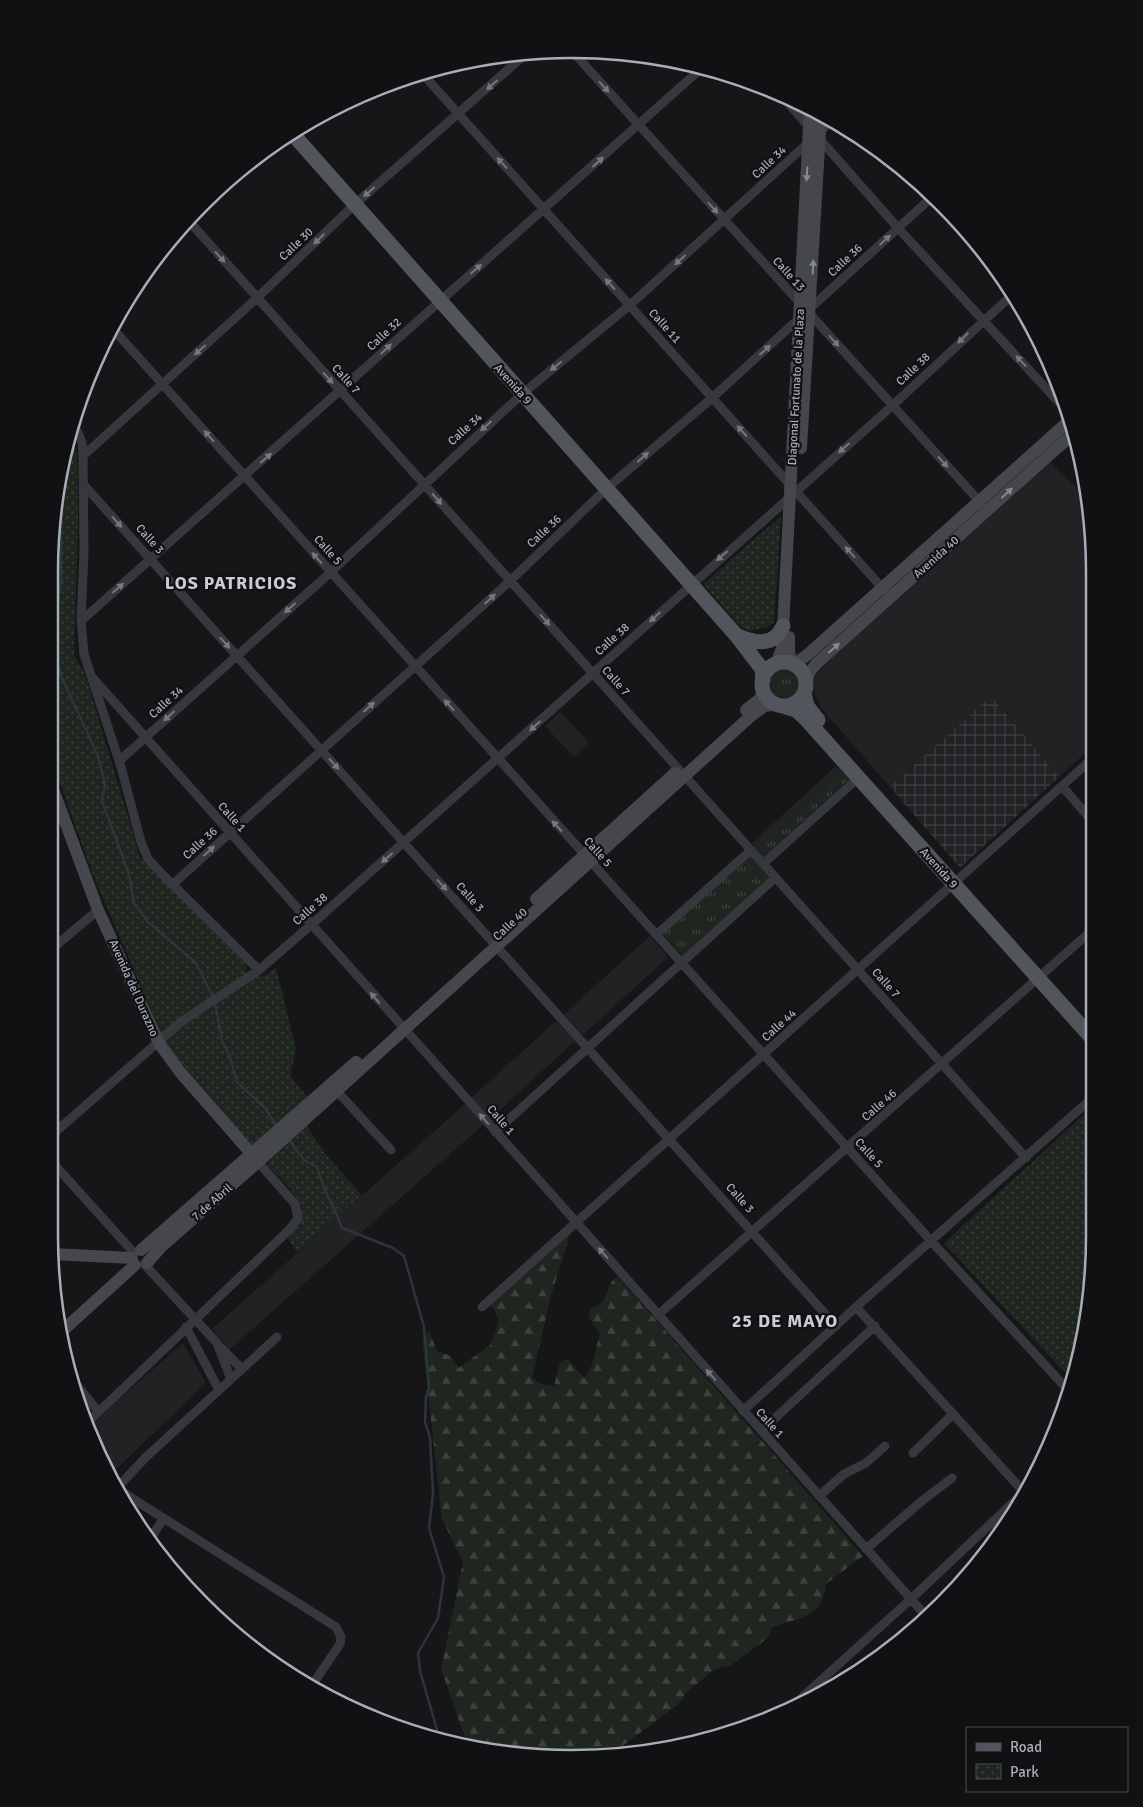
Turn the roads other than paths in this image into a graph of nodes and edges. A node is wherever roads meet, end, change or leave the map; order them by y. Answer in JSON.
{"nodes":[{"id":1,"x":579,"y":58,"type":"edge"},
{"id":2,"x":518,"y":61,"type":"edge"},
{"id":3,"x":696,"y":73,"type":"edge"},
{"id":4,"x":427,"y":79,"type":"edge"},
{"id":5,"x":792,"y":108,"type":"edge"},
{"id":6,"x":459,"y":115,"type":"junction"},
{"id":7,"x":812,"y":117,"type":"edge"},
{"id":8,"x":819,"y":121,"type":"edge"},
{"id":9,"x":639,"y":125,"type":"junction"},
{"id":10,"x":827,"y":125,"type":"edge"},
{"id":11,"x":815,"y":134,"type":"junction"},
{"id":12,"x":296,"y":138,"type":"edge"},
{"id":13,"x":928,"y":201,"type":"edge"},
{"id":14,"x":354,"y":205,"type":"junction"},
{"id":15,"x":544,"y":210,"type":"junction"},
{"id":16,"x":725,"y":220,"type":"junction"},
{"id":17,"x":192,"y":225,"type":"edge"},
{"id":18,"x":898,"y":228,"type":"junction"},
{"id":19,"x":257,"y":298,"type":"junction"},
{"id":20,"x":1007,"y":299,"type":"edge"},
{"id":21,"x":439,"y":301,"type":"junction"},
{"id":22,"x":630,"y":305,"type":"junction"},
{"id":23,"x":806,"y":312,"type":"junction"},
{"id":24,"x":983,"y":320,"type":"junction"},
{"id":25,"x":117,"y":333,"type":"edge"},
{"id":26,"x":162,"y":384,"type":"junction"},
{"id":27,"x":340,"y":392,"type":"junction"},
{"id":28,"x":522,"y":394,"type":"junction"},
{"id":29,"x":712,"y":398,"type":"junction"},
{"id":30,"x":1055,"y":398,"type":"edge"},
{"id":31,"x":892,"y":406,"type":"junction"},
{"id":32,"x":1064,"y":425,"type":"edge"},
{"id":33,"x":77,"y":431,"type":"edge"},
{"id":34,"x":1068,"y":438,"type":"edge"},
{"id":35,"x":83,"y":456,"type":"junction"},
{"id":36,"x":244,"y":476,"type":"junction"},
{"id":37,"x":424,"y":484,"type":"junction"},
{"id":38,"x":84,"y":485,"type":"junction"},
{"id":39,"x":606,"y":489,"type":"junction"},
{"id":40,"x":794,"y":491,"type":"junction"},
{"id":41,"x":980,"y":502,"type":"junction"},
{"id":42,"x":981,"y":517,"type":"junction"},
{"id":43,"x":151,"y":559,"type":"junction"},
{"id":44,"x":330,"y":572,"type":"junction"},
{"id":45,"x":510,"y":580,"type":"junction"},
{"id":46,"x":691,"y":584,"type":"junction"},
{"id":47,"x":887,"y":593,"type":"junction"},
{"id":48,"x":81,"y":624,"type":"junction"},
{"id":49,"x":783,"y":626,"type":"junction"},
{"id":50,"x":736,"y":635,"type":"junction"},
{"id":51,"x":237,"y":656,"type":"junction"},
{"id":52,"x":793,"y":664,"type":"junction"},
{"id":53,"x":774,"y":665,"type":"junction"},
{"id":54,"x":414,"y":666,"type":"junction"},
{"id":55,"x":592,"y":674,"type":"junction"},
{"id":56,"x":92,"y":677,"type":"junction"},
{"id":57,"x":763,"y":685,"type":"junction"},
{"id":58,"x":805,"y":689,"type":"junction"},
{"id":59,"x":780,"y":705,"type":"junction"},
{"id":60,"x":145,"y":737,"type":"junction"},
{"id":61,"x":322,"y":750,"type":"junction"},
{"id":62,"x":498,"y":760,"type":"junction"},
{"id":63,"x":119,"y":761,"type":"junction"},
{"id":64,"x":1086,"y":764,"type":"edge"},
{"id":65,"x":682,"y":773,"type":"junction"},
{"id":66,"x":858,"y":778,"type":"junction"},
{"id":67,"x":1062,"y":786,"type":"junction"},
{"id":68,"x":58,"y":802,"type":"edge"},
{"id":69,"x":1086,"y":814,"type":"edge"},
{"id":70,"x":230,"y":833,"type":"junction"},
{"id":71,"x":404,"y":842,"type":"junction"},
{"id":72,"x":751,"y":850,"type":"junction"},
{"id":73,"x":587,"y":858,"type":"junction"},
{"id":74,"x":763,"y":864,"type":"junction"},
{"id":75,"x":775,"y":878,"type":"junction"},
{"id":76,"x":956,"y":881,"type":"junction"},
{"id":77,"x":173,"y":884,"type":"junction"},
{"id":78,"x":98,"y":910,"type":"junction"},
{"id":79,"x":312,"y":925,"type":"junction"},
{"id":80,"x":656,"y":935,"type":"junction"},
{"id":81,"x":1086,"y":936,"type":"edge"},
{"id":82,"x":494,"y":943,"type":"junction"},
{"id":83,"x":58,"y":944,"type":"edge"},
{"id":84,"x":682,"y":964,"type":"junction"},
{"id":85,"x":259,"y":970,"type":"junction"},
{"id":86,"x":858,"y":971,"type":"junction"},
{"id":87,"x":1042,"y":976,"type":"junction"},
{"id":88,"x":1086,"y":1020,"type":"edge"},
{"id":89,"x":401,"y":1027,"type":"junction"},
{"id":90,"x":1086,"y":1031,"type":"edge"},
{"id":91,"x":159,"y":1043,"type":"junction"},
{"id":92,"x":588,"y":1047,"type":"junction"},
{"id":93,"x":764,"y":1055,"type":"junction"},
{"id":94,"x":943,"y":1065,"type":"junction"},
{"id":95,"x":334,"y":1087,"type":"junction"},
{"id":96,"x":1086,"y":1104,"type":"edge"},
{"id":97,"x":58,"y":1130,"type":"edge"},
{"id":98,"x":495,"y":1132,"type":"junction"},
{"id":99,"x":670,"y":1139,"type":"junction"},
{"id":100,"x":276,"y":1140,"type":"joint"},
{"id":101,"x":848,"y":1148,"type":"junction"},
{"id":102,"x":391,"y":1150,"type":"dead end"},
{"id":103,"x":255,"y":1158,"type":"junction"},
{"id":104,"x":1026,"y":1158,"type":"junction"},
{"id":105,"x":58,"y":1169,"type":"edge"},
{"id":106,"x":576,"y":1223,"type":"junction"},
{"id":107,"x":753,"y":1231,"type":"junction"},
{"id":108,"x":932,"y":1242,"type":"junction"},
{"id":109,"x":59,"y":1254,"type":"edge"},
{"id":110,"x":139,"y":1259,"type":"junction"},
{"id":111,"x":482,"y":1307,"type":"dead end"},
{"id":112,"x":856,"y":1307,"type":"junction"},
{"id":113,"x":658,"y":1315,"type":"junction"},
{"id":114,"x":195,"y":1319,"type":"junction"},
{"id":115,"x":836,"y":1326,"type":"junction"},
{"id":116,"x":875,"y":1326,"type":"junction"},
{"id":117,"x":66,"y":1327,"type":"edge"},
{"id":118,"x":186,"y":1328,"type":"junction"},
{"id":119,"x":277,"y":1336,"type":"dead end"},
{"id":120,"x":220,"y":1347,"type":"junction"},
{"id":121,"x":242,"y":1369,"type":"junction"},
{"id":122,"x":231,"y":1379,"type":"junction"},
{"id":123,"x":1063,"y":1385,"type":"edge"},
{"id":124,"x":219,"y":1390,"type":"junction"},
{"id":125,"x":82,"y":1393,"type":"edge"},
{"id":126,"x":98,"y":1411,"type":"junction"},
{"id":127,"x":743,"y":1412,"type":"junction"},
{"id":128,"x":954,"y":1414,"type":"junction"},
{"id":129,"x":92,"y":1418,"type":"edge"},
{"id":130,"x":761,"y":1431,"type":"junction"},
{"id":131,"x":886,"y":1446,"type":"dead end"},
{"id":132,"x":913,"y":1453,"type":"dead end"},
{"id":133,"x":952,"y":1478,"type":"dead end"},
{"id":134,"x":122,"y":1484,"type":"edge"},
{"id":135,"x":1020,"y":1487,"type":"edge"},
{"id":136,"x":128,"y":1495,"type":"edge"},
{"id":137,"x":819,"y":1496,"type":"junction"},
{"id":138,"x":1008,"y":1506,"type":"edge"},
{"id":139,"x":163,"y":1519,"type":"junction"},
{"id":140,"x":154,"y":1534,"type":"edge"},
{"id":141,"x":866,"y":1549,"type":"junction"},
{"id":142,"x":911,"y":1599,"type":"junction"},
{"id":143,"x":922,"y":1611,"type":"edge"},
{"id":144,"x":315,"y":1681,"type":"edge"},
{"id":145,"x":826,"y":1682,"type":"edge"}],
"edges":[{"from":1,"to":9,"type":"street","name":"Calle 13","one_way":true},
{"from":2,"to":6,"type":"street","name":"Calle 30","one_way":true},
{"from":3,"to":9,"type":"street","name":"Calle 32"},
{"from":4,"to":6,"type":"street","name":"Calle 11"},
{"from":5,"to":11,"type":"street"},
{"from":6,"to":14,"type":"street","name":"Calle 30","one_way":true},
{"from":15,"to":6,"type":"street","name":"Calle 11","one_way":true},
{"from":7,"to":11,"type":"main road","name":"Diagonal Fortunato de la Plaza"},
{"from":8,"to":11,"type":"main road","name":"Diagonal Fortunato de la Plaza"},
{"from":15,"to":9,"type":"street","name":"Calle 32","one_way":true},
{"from":9,"to":16,"type":"street","name":"Calle 13","one_way":true},
{"from":10,"to":11,"type":"street","name":"Calle 34"},
{"from":11,"to":16,"type":"street","name":"Calle 34"},
{"from":11,"to":18,"type":"street"},
{"from":11,"to":23,"type":"main road","name":"Diagonal Fortunato de la Plaza"},
{"from":12,"to":14,"type":"main road","name":"Avenida 9"},
{"from":13,"to":18,"type":"street","name":"Calle 36"},
{"from":14,"to":19,"type":"street","name":"Calle 30","one_way":true},
{"from":14,"to":21,"type":"main road","name":"Avenida 9"},
{"from":21,"to":15,"type":"street","name":"Calle 32","one_way":true},
{"from":22,"to":15,"type":"street","name":"Calle 11","one_way":true},
{"from":16,"to":22,"type":"street","name":"Calle 34","one_way":true},
{"from":16,"to":23,"type":"street","name":"Calle 13"},
{"from":17,"to":19,"type":"street","name":"Calle 7","one_way":true},
{"from":23,"to":18,"type":"street","name":"Calle 36","one_way":true},
{"from":18,"to":24,"type":"street"},
{"from":19,"to":26,"type":"street","name":"Calle 30","one_way":true},
{"from":19,"to":27,"type":"street","name":"Calle 7","one_way":true},
{"from":20,"to":24,"type":"street","name":"Calle 38"},
{"from":27,"to":21,"type":"street","name":"Calle 32","one_way":true},
{"from":21,"to":28,"type":"main road","name":"Avenida 9"},
{"from":22,"to":28,"type":"street","name":"Calle 34","one_way":true},
{"from":22,"to":29,"type":"street","name":"Calle 11"},
{"from":29,"to":23,"type":"street","name":"Calle 36","one_way":true},
{"from":23,"to":31,"type":"street","name":"Calle 13","one_way":true},
{"from":23,"to":40,"type":"main road","name":"Diagonal Fortunato de la Plaza"},
{"from":30,"to":24,"type":"street","one_way":true},
{"from":24,"to":31,"type":"street","name":"Calle 38","one_way":true},
{"from":25,"to":26,"type":"street","name":"Calle 5"},
{"from":26,"to":35,"type":"street","name":"Calle 30"},
{"from":36,"to":26,"type":"street","name":"Calle 5","one_way":true},
{"from":36,"to":27,"type":"street","name":"Calle 32","one_way":true},
{"from":27,"to":37,"type":"street","name":"Calle 7"},
{"from":28,"to":37,"type":"street","name":"Calle 34","one_way":true},
{"from":28,"to":39,"type":"main road","name":"Avenida 9"},
{"from":39,"to":29,"type":"street","name":"Calle 36","one_way":true},
{"from":40,"to":29,"type":"street","name":"Calle 11","one_way":true},
{"from":31,"to":40,"type":"street","name":"Calle 38","one_way":true},
{"from":31,"to":41,"type":"street","name":"Calle 13","one_way":true},
{"from":32,"to":41,"type":"main road","name":"Avenida 40"},
{"from":33,"to":35,"type":"street"},
{"from":42,"to":34,"type":"main road","name":"Avenida 40","one_way":true},
{"from":35,"to":38,"type":"street","name":"Calle 1"},
{"from":36,"to":43,"type":"street","name":"Calle 32"},
{"from":44,"to":36,"type":"street","name":"Calle 5","one_way":true},
{"from":37,"to":44,"type":"street","name":"Calle 34"},
{"from":37,"to":45,"type":"street","name":"Calle 7","one_way":true},
{"from":38,"to":43,"type":"street","name":"Calle 3","one_way":true},
{"from":38,"to":48,"type":"street","name":"Calle 1"},
{"from":39,"to":45,"type":"street","name":"Calle 36"},
{"from":39,"to":46,"type":"main road","name":"Avenida 9"},
{"from":40,"to":46,"type":"street","name":"Calle 38","one_way":true},
{"from":47,"to":40,"type":"street","name":"Calle 11","one_way":true},
{"from":40,"to":49,"type":"main road","name":"Diagonal Fortunato de la Plaza"},
{"from":40,"to":52,"type":"main road","name":"Diagonal Fortunato de la Plaza"},
{"from":41,"to":42,"type":"street"},
{"from":41,"to":47,"type":"main road","name":"Avenida 40"},
{"from":42,"to":47,"type":"main road","name":"Avenida 40"},
{"from":48,"to":43,"type":"street","name":"Calle 32","one_way":true},
{"from":43,"to":51,"type":"street","name":"Calle 3","one_way":true},
{"from":44,"to":51,"type":"street","name":"Calle 34","one_way":true},
{"from":44,"to":54,"type":"street","name":"Calle 5"},
{"from":54,"to":45,"type":"street","name":"Calle 36","one_way":true},
{"from":45,"to":55,"type":"street","name":"Calle 7","one_way":true},
{"from":46,"to":50,"type":"main road","name":"Avenida 9"},
{"from":46,"to":55,"type":"street","name":"Calle 38","one_way":true},
{"from":47,"to":52,"type":"main road","name":"Avenida 40"},
{"from":58,"to":47,"type":"main road","name":"Avenida 40","one_way":true},
{"from":48,"to":56,"type":"street","name":"Calle 1"},
{"from":49,"to":50,"type":"main road"},
{"from":49,"to":53,"type":"main road","name":"Diagonal Fortunato de la Plaza"},
{"from":50,"to":53,"type":"main road","name":"Avenida 9"},
{"from":50,"to":57,"type":"main road","name":"Avenida 9"},
{"from":51,"to":60,"type":"street","name":"Calle 34","one_way":true},
{"from":51,"to":61,"type":"street","name":"Calle 3"},
{"from":52,"to":53,"type":"main road"},
{"from":52,"to":58,"type":"main road"},
{"from":53,"to":57,"type":"main road"},
{"from":61,"to":54,"type":"street","name":"Calle 36","one_way":true},
{"from":62,"to":54,"type":"street","name":"Calle 5","one_way":true},
{"from":55,"to":62,"type":"street","name":"Calle 38","one_way":true},
{"from":55,"to":65,"type":"street","name":"Calle 7"},
{"from":56,"to":60,"type":"street","name":"Calle 1"},
{"from":56,"to":63,"type":"street"},
{"from":57,"to":59,"type":"main road"},
{"from":57,"to":65,"type":"main road","name":"Calle 40"},
{"from":58,"to":59,"type":"main road"},
{"from":58,"to":76,"type":"main road","name":"Avenida 9"},
{"from":59,"to":65,"type":"main road","name":"Calle 40"},
{"from":59,"to":66,"type":"main road","name":"Avenida 9"},
{"from":60,"to":63,"type":"street","name":"Calle 34"},
{"from":60,"to":70,"type":"street","name":"Calle 1"},
{"from":61,"to":70,"type":"street","name":"Calle 36"},
{"from":61,"to":71,"type":"street","name":"Calle 3","one_way":true},
{"from":62,"to":71,"type":"street","name":"Calle 38"},
{"from":73,"to":62,"type":"street","name":"Calle 5","one_way":true},
{"from":63,"to":77,"type":"street"},
{"from":64,"to":67,"type":"street","name":"Calle 44"},
{"from":65,"to":72,"type":"street","name":"Calle 7"},
{"from":65,"to":73,"type":"main road","name":"Calle 40"},
{"from":66,"to":74,"type":"street"},
{"from":66,"to":76,"type":"main road","name":"Avenida 9"},
{"from":67,"to":69,"type":"street"},
{"from":67,"to":76,"type":"street","name":"Calle 44"},
{"from":68,"to":78,"type":"main road","name":"Avenida del Durazno"},
{"from":77,"to":70,"type":"street","name":"Calle 36","one_way":true},
{"from":70,"to":79,"type":"street","name":"Calle 1"},
{"from":71,"to":79,"type":"street","name":"Calle 38","one_way":true},
{"from":71,"to":82,"type":"street","name":"Calle 3","one_way":true},
{"from":72,"to":74,"type":"street","name":"Calle 7"},
{"from":72,"to":80,"type":"street"},
{"from":73,"to":80,"type":"street","name":"Calle 5"},
{"from":73,"to":82,"type":"main road","name":"Calle 40"},
{"from":74,"to":75,"type":"street","name":"Calle 7"},
{"from":75,"to":84,"type":"street"},
{"from":75,"to":86,"type":"street","name":"Calle 7"},
{"from":76,"to":86,"type":"street","name":"Calle 44"},
{"from":76,"to":87,"type":"main road","name":"Avenida 9"},
{"from":77,"to":85,"type":"street"},
{"from":78,"to":83,"type":"street"},
{"from":78,"to":91,"type":"main road","name":"Avenida del Durazno"},
{"from":79,"to":85,"type":"street","name":"Calle 38"},
{"from":89,"to":79,"type":"street","name":"Calle 1","one_way":true},
{"from":80,"to":84,"type":"street","name":"Calle 5"},
{"from":81,"to":87,"type":"street","name":"Calle 46"},
{"from":82,"to":89,"type":"main road","name":"Calle 40"},
{"from":82,"to":92,"type":"street","name":"Calle 3"},
{"from":84,"to":92,"type":"street"},
{"from":84,"to":93,"type":"street","name":"Calle 5"},
{"from":85,"to":91,"type":"street","name":"Calle 38"},
{"from":86,"to":93,"type":"street","name":"Calle 44"},
{"from":86,"to":94,"type":"street","name":"Calle 7"},
{"from":87,"to":88,"type":"main road","name":"Avenida 9"},
{"from":87,"to":90,"type":"main road","name":"Avenida 9"},
{"from":87,"to":94,"type":"street","name":"Calle 46"},
{"from":89,"to":95,"type":"main road","name":"Calle 40"},
{"from":98,"to":89,"type":"street","name":"Calle 1","one_way":true},
{"from":91,"to":97,"type":"street","name":"Calle 38"},
{"from":91,"to":103,"type":"main road","name":"Avenida del Durazno"},
{"from":92,"to":98,"type":"street"},
{"from":92,"to":99,"type":"street","name":"Calle 3"},
{"from":93,"to":99,"type":"street","name":"Calle 44"},
{"from":93,"to":101,"type":"street","name":"Calle 5"},
{"from":94,"to":101,"type":"street","name":"Calle 46"},
{"from":94,"to":104,"type":"street","name":"Calle 7"},
{"from":95,"to":100,"type":"main road","name":"Calle 40"},
{"from":95,"to":102,"type":"street"},
{"from":96,"to":104,"type":"street"},
{"from":98,"to":106,"type":"street","name":"Calle 1"},
{"from":99,"to":106,"type":"street","name":"Calle 44"},
{"from":99,"to":107,"type":"street","name":"Calle 3"},
{"from":100,"to":103,"type":"main road","name":"7 de Abril"},
{"from":101,"to":107,"type":"street","name":"Calle 46"},
{"from":101,"to":108,"type":"street","name":"Calle 5"},
{"from":103,"to":110,"type":"main road","name":"7 de Abril"},
{"from":103,"to":114,"type":"street"},
{"from":104,"to":108,"type":"street"},
{"from":105,"to":110,"type":"street"},
{"from":106,"to":111,"type":"street","name":"Calle 44"},
{"from":113,"to":106,"type":"street","name":"Calle 1","one_way":true},
{"from":107,"to":113,"type":"street","name":"Calle 46"},
{"from":107,"to":115,"type":"street","name":"Calle 3"},
{"from":108,"to":112,"type":"street"},
{"from":108,"to":123,"type":"street","name":"Calle 5"},
{"from":109,"to":110,"type":"main road"},
{"from":110,"to":114,"type":"street"},
{"from":110,"to":117,"type":"main road","name":"7 de Abril"},
{"from":112,"to":115,"type":"street"},
{"from":112,"to":116,"type":"street"},
{"from":127,"to":113,"type":"street","name":"Calle 1","one_way":true},
{"from":114,"to":118,"type":"street"},
{"from":114,"to":120,"type":"street"},
{"from":115,"to":127,"type":"street"},
{"from":116,"to":128,"type":"street"},
{"from":116,"to":130,"type":"street"},
{"from":118,"to":124,"type":"street"},
{"from":118,"to":126,"type":"street"},
{"from":119,"to":121,"type":"street"},
{"from":120,"to":121,"type":"street"},
{"from":120,"to":122,"type":"street"},
{"from":121,"to":122,"type":"street"},
{"from":122,"to":124,"type":"street"},
{"from":124,"to":134,"type":"street"},
{"from":125,"to":126,"type":"street"},
{"from":126,"to":129,"type":"street"},
{"from":127,"to":130,"type":"street","name":"Calle 1"},
{"from":128,"to":132,"type":"street"},
{"from":128,"to":135,"type":"street"},
{"from":130,"to":137,"type":"street","name":"Calle 1"},
{"from":131,"to":137,"type":"street"},
{"from":133,"to":141,"type":"street"},
{"from":136,"to":139,"type":"street"},
{"from":137,"to":141,"type":"street","name":"Calle 1"},
{"from":138,"to":142,"type":"street"},
{"from":139,"to":140,"type":"street"},
{"from":139,"to":144,"type":"street"},
{"from":141,"to":142,"type":"street","name":"Calle 1"},
{"from":142,"to":143,"type":"street","name":"Calle 1"},
{"from":142,"to":145,"type":"street"}]}
